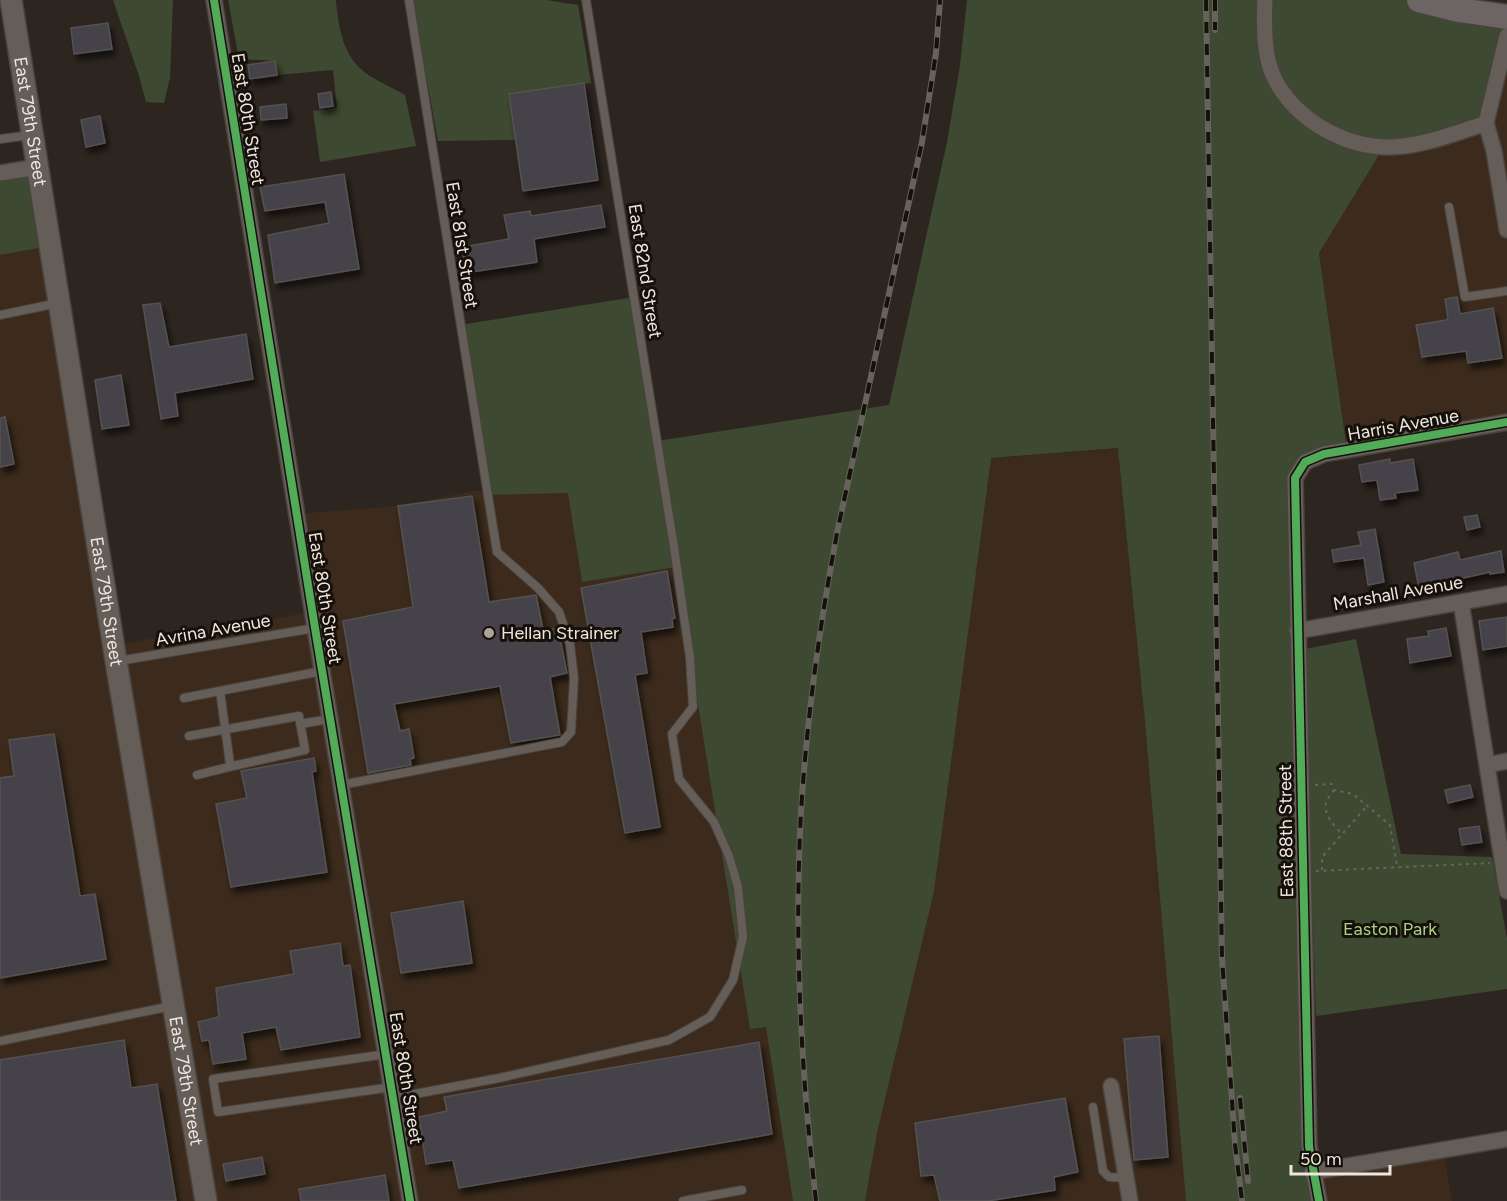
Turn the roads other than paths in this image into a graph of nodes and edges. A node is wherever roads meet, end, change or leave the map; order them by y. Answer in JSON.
{"nodes":[{"id":1,"x":11,"y":0,"type":"edge"},
{"id":2,"x":214,"y":0,"type":"edge"},
{"id":3,"x":409,"y":0,"type":"edge"},
{"id":4,"x":586,"y":0,"type":"edge"},
{"id":5,"x":1265,"y":0,"type":"edge"},
{"id":6,"x":1419,"y":0,"type":"edge"},
{"id":7,"x":1507,"y":17,"type":"edge"},
{"id":8,"x":1507,"y":36,"type":"edge"},
{"id":9,"x":1486,"y":123,"type":"junction"},
{"id":10,"x":33,"y":135,"type":"junction"},
{"id":11,"x":0,"y":139,"type":"edge"},
{"id":12,"x":38,"y":167,"type":"junction"},
{"id":13,"x":0,"y":173,"type":"edge"},
{"id":14,"x":1449,"y":207,"type":"dead end"},
{"id":15,"x":1507,"y":230,"type":"edge"},
{"id":16,"x":1507,"y":291,"type":"edge"},
{"id":17,"x":59,"y":303,"type":"junction"},
{"id":18,"x":0,"y":315,"type":"edge"},
{"id":19,"x":1507,"y":422,"type":"edge"},
{"id":20,"x":1305,"y":462,"type":"joint"},
{"id":21,"x":1507,"y":594,"type":"edge"},
{"id":22,"x":1461,"y":602,"type":"junction"},
{"id":23,"x":315,"y":628,"type":"junction"},
{"id":24,"x":1297,"y":631,"type":"junction"},
{"id":25,"x":116,"y":661,"type":"junction"},
{"id":26,"x":322,"y":671,"type":"junction"},
{"id":27,"x":220,"y":691,"type":"junction"},
{"id":28,"x":184,"y":698,"type":"dead end"},
{"id":29,"x":330,"y":719,"type":"junction"},
{"id":30,"x":300,"y":724,"type":"junction"},
{"id":31,"x":225,"y":730,"type":"junction"},
{"id":32,"x":189,"y":736,"type":"dead end"},
{"id":33,"x":1507,"y":761,"type":"edge"},
{"id":34,"x":1487,"y":765,"type":"junction"},
{"id":35,"x":233,"y":766,"type":"junction"},
{"id":36,"x":196,"y":775,"type":"dead end"},
{"id":37,"x":341,"y":785,"type":"junction"},
{"id":38,"x":1507,"y":891,"type":"edge"},
{"id":39,"x":174,"y":1006,"type":"junction"},
{"id":40,"x":0,"y":1041,"type":"edge"},
{"id":41,"x":387,"y":1054,"type":"junction"},
{"id":42,"x":1111,"y":1086,"type":"dead end"},
{"id":43,"x":393,"y":1092,"type":"junction"},
{"id":44,"x":1093,"y":1107,"type":"dead end"},
{"id":45,"x":1507,"y":1139,"type":"edge"},
{"id":46,"x":1312,"y":1172,"type":"junction"},
{"id":47,"x":1126,"y":1178,"type":"junction"},
{"id":48,"x":742,"y":1190,"type":"dead end"},
{"id":49,"x":206,"y":1201,"type":"edge"},
{"id":50,"x":410,"y":1201,"type":"edge"},
{"id":51,"x":683,"y":1201,"type":"edge"},
{"id":52,"x":1130,"y":1201,"type":"edge"},
{"id":53,"x":1319,"y":1201,"type":"edge"}],
"edges":[{"from":1,"to":10,"type":"main road","name":"East 79th Street"},
{"from":2,"to":23,"type":"street","name":"East 80th Street"},
{"from":3,"to":37,"type":"lane","name":"East 81st Street"},
{"from":4,"to":43,"type":"lane","name":"East 82nd Street"},
{"from":5,"to":9,"type":"street"},
{"from":6,"to":7,"type":"main road"},
{"from":8,"to":9,"type":"street"},
{"from":9,"to":15,"type":"street"},
{"from":10,"to":11,"type":"lane"},
{"from":10,"to":12,"type":"main road","name":"East 79th Street"},
{"from":12,"to":13,"type":"street"},
{"from":12,"to":17,"type":"main road","name":"East 79th Street"},
{"from":14,"to":16,"type":"lane"},
{"from":17,"to":18,"type":"lane"},
{"from":17,"to":25,"type":"main road","name":"East 79th Street"},
{"from":19,"to":20,"type":"street","name":"Harris Avenue"},
{"from":20,"to":24,"type":"street","name":"East 88th Street"},
{"from":21,"to":22,"type":"street","name":"Marshall Avenue"},
{"from":22,"to":24,"type":"street","name":"Marshall Avenue"},
{"from":22,"to":34,"type":"street"},
{"from":23,"to":25,"type":"lane","name":"Avrina Avenue"},
{"from":23,"to":26,"type":"street","name":"East 80th Street"},
{"from":24,"to":46,"type":"street","name":"East 88th Street"},
{"from":25,"to":39,"type":"main road","name":"East 79th Street"},
{"from":26,"to":27,"type":"lane"},
{"from":26,"to":29,"type":"street","name":"East 80th Street"},
{"from":27,"to":28,"type":"lane"},
{"from":27,"to":31,"type":"lane"},
{"from":29,"to":30,"type":"lane"},
{"from":29,"to":37,"type":"street","name":"East 80th Street"},
{"from":30,"to":31,"type":"lane"},
{"from":30,"to":35,"type":"lane"},
{"from":31,"to":32,"type":"lane"},
{"from":31,"to":35,"type":"lane"},
{"from":33,"to":34,"type":"street"},
{"from":34,"to":38,"type":"street"},
{"from":35,"to":36,"type":"lane"},
{"from":37,"to":41,"type":"street","name":"East 80th Street"},
{"from":39,"to":40,"type":"lane"},
{"from":39,"to":49,"type":"main road","name":"East 79th Street"},
{"from":41,"to":43,"type":"street","name":"East 80th Street"},
{"from":41,"to":43,"type":"lane","name":"East 82nd Street"},
{"from":42,"to":47,"type":"street"},
{"from":43,"to":50,"type":"street","name":"East 80th Street"},
{"from":44,"to":47,"type":"lane"},
{"from":45,"to":46,"type":"street"},
{"from":46,"to":53,"type":"street","name":"East 88th Street"},
{"from":47,"to":52,"type":"street"},
{"from":48,"to":51,"type":"lane"}]}
